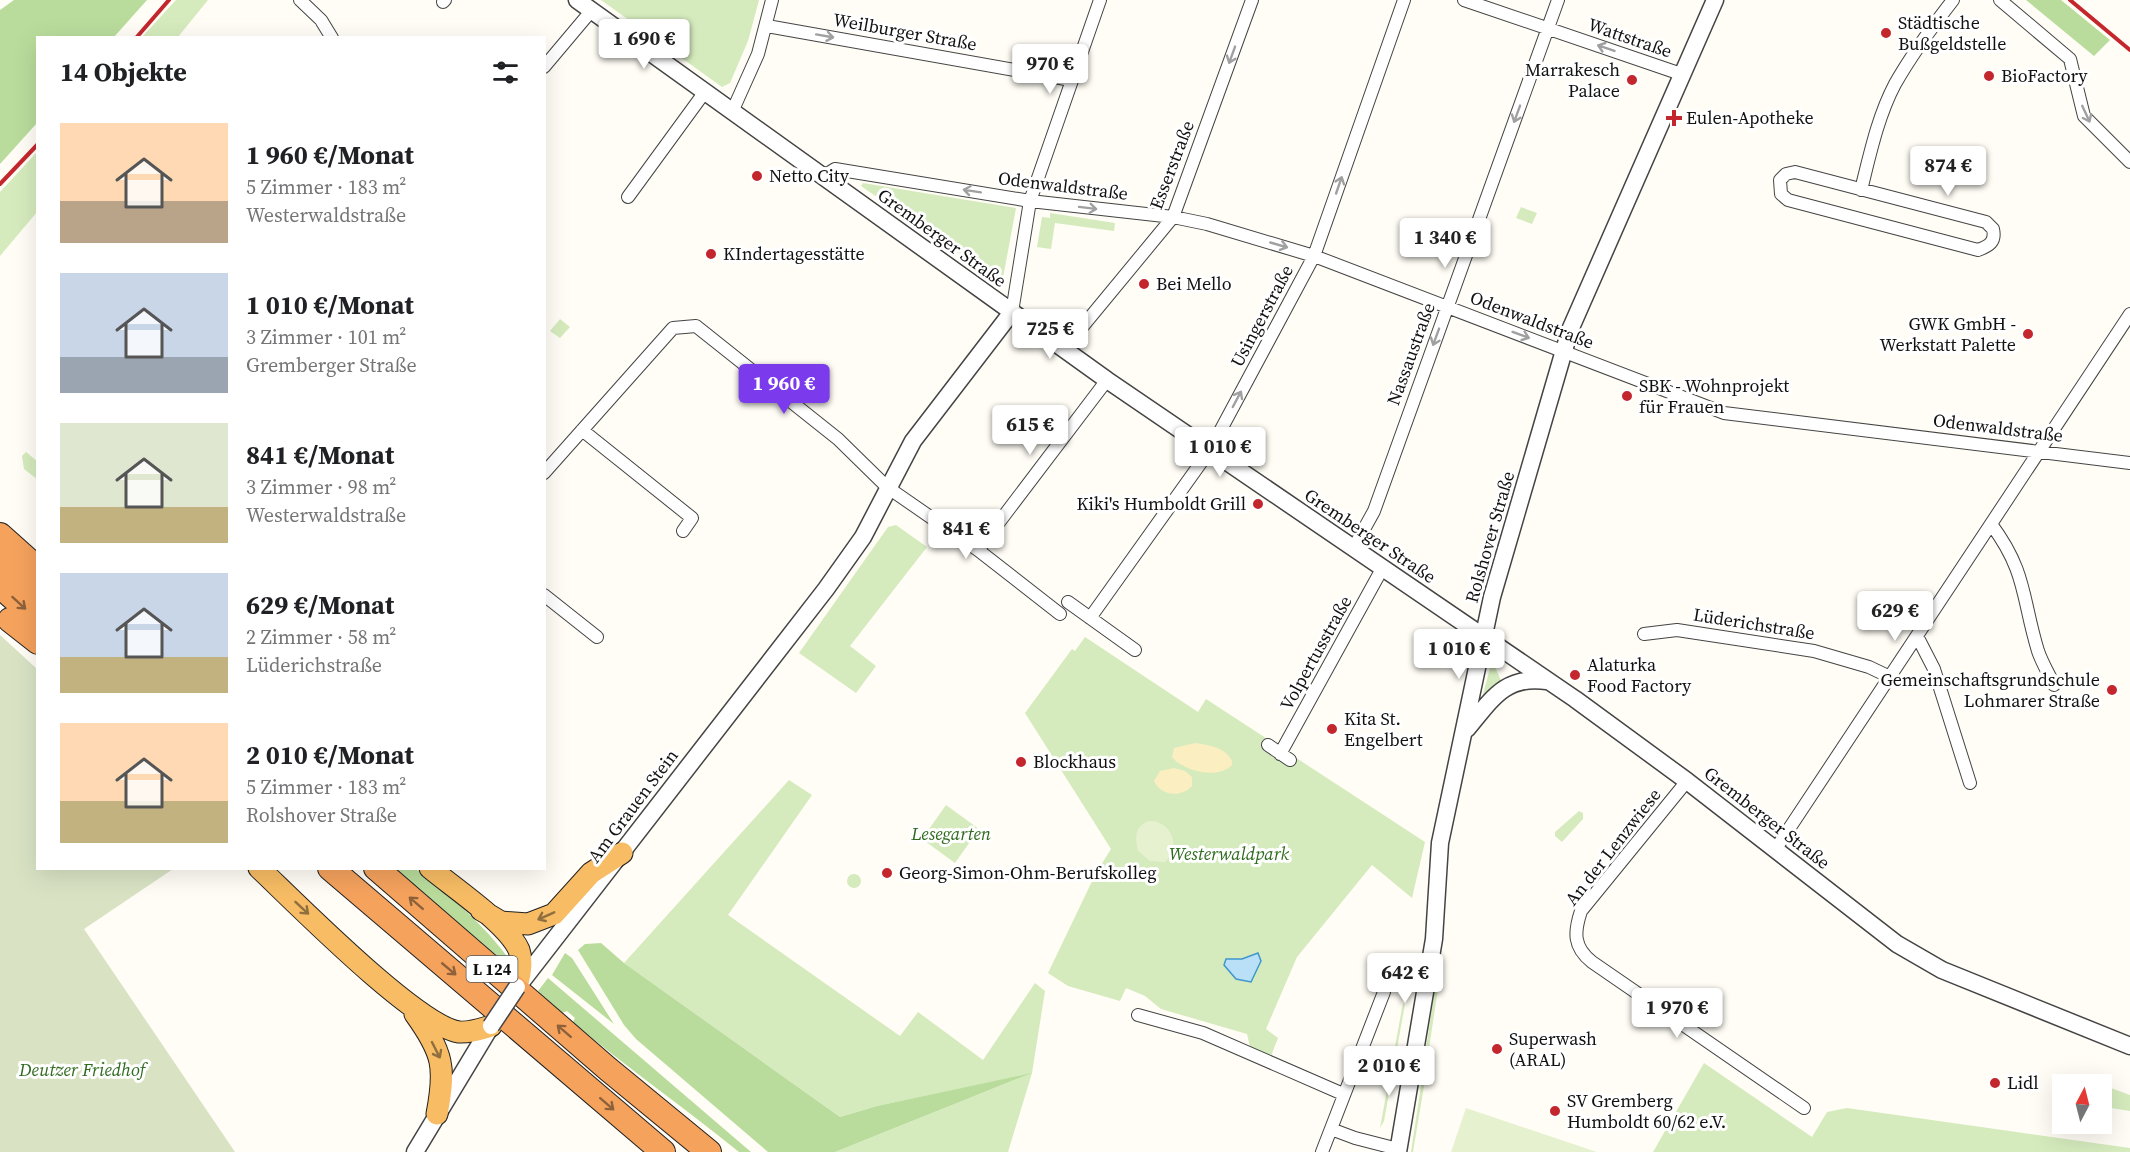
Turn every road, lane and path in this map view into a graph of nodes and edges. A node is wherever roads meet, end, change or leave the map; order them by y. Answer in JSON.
{"nodes":[{"id":1,"x":300,"y":0,"type":"edge"},
{"id":2,"x":577,"y":0,"type":"edge"},
{"id":3,"x":772,"y":0,"type":"edge"},
{"id":4,"x":1100,"y":0,"type":"edge"},
{"id":5,"x":1252,"y":0,"type":"edge"},
{"id":6,"x":1404,"y":0,"type":"edge"},
{"id":7,"x":1464,"y":0,"type":"edge"},
{"id":8,"x":1558,"y":0,"type":"edge"},
{"id":9,"x":1715,"y":0,"type":"edge"},
{"id":10,"x":1953,"y":0,"type":"edge"},
{"id":11,"x":2000,"y":0,"type":"edge"},
{"id":12,"x":591,"y":10,"type":"junction"},
{"id":13,"x":767,"y":26,"type":"junction"},
{"id":14,"x":1548,"y":28,"type":"junction"},
{"id":15,"x":331,"y":36,"type":"edge"},
{"id":16,"x":546,"y":65,"type":"edge"},
{"id":17,"x":1681,"y":74,"type":"junction"},
{"id":18,"x":1071,"y":80,"type":"junction"},
{"id":19,"x":705,"y":93,"type":"junction"},
{"id":20,"x":732,"y":112,"type":"junction"},
{"id":21,"x":2130,"y":162,"type":"edge"},
{"id":22,"x":822,"y":177,"type":"junction"},
{"id":23,"x":1861,"y":190,"type":"junction"},
{"id":24,"x":628,"y":197,"type":"dead end"},
{"id":25,"x":1030,"y":201,"type":"junction"},
{"id":26,"x":1173,"y":218,"type":"junction"},
{"id":27,"x":1314,"y":256,"type":"junction"},
{"id":28,"x":1447,"y":307,"type":"junction"},
{"id":29,"x":1012,"y":312,"type":"junction"},
{"id":30,"x":2130,"y":314,"type":"edge"},
{"id":31,"x":1064,"y":349,"type":"junction"},
{"id":32,"x":1564,"y":351,"type":"junction"},
{"id":33,"x":1107,"y":380,"type":"junction"},
{"id":34,"x":582,"y":430,"type":"junction"},
{"id":35,"x":1210,"y":450,"type":"junction"},
{"id":36,"x":2041,"y":451,"type":"junction"},
{"id":37,"x":2130,"y":462,"type":"edge"},
{"id":38,"x":546,"y":471,"type":"edge"},
{"id":39,"x":887,"y":487,"type":"junction"},
{"id":40,"x":1991,"y":525,"type":"junction"},
{"id":41,"x":683,"y":531,"type":"dead end"},
{"id":42,"x":0,"y":533,"type":"edge"},
{"id":43,"x":1353,"y":549,"type":"junction"},
{"id":44,"x":978,"y":550,"type":"junction"},
{"id":45,"x":36,"y":559,"type":"edge"},
{"id":46,"x":0,"y":561,"type":"edge"},
{"id":47,"x":36,"y":566,"type":"edge"},
{"id":48,"x":1382,"y":569,"type":"junction"},
{"id":49,"x":0,"y":586,"type":"edge"},
{"id":50,"x":36,"y":592,"type":"edge"},
{"id":51,"x":546,"y":597,"type":"edge"},
{"id":52,"x":1068,"y":602,"type":"dead end"},
{"id":53,"x":1060,"y":614,"type":"dead end"},
{"id":54,"x":5,"y":616,"type":"edge"},
{"id":55,"x":36,"y":618,"type":"edge"},
{"id":56,"x":1090,"y":618,"type":"junction"},
{"id":57,"x":1644,"y":634,"type":"dead end"},
{"id":58,"x":1485,"y":636,"type":"junction"},
{"id":59,"x":1917,"y":636,"type":"junction"},
{"id":60,"x":597,"y":637,"type":"dead end"},
{"id":61,"x":36,"y":643,"type":"edge"},
{"id":62,"x":1135,"y":651,"type":"dead end"},
{"id":63,"x":1890,"y":677,"type":"junction"},
{"id":64,"x":1549,"y":681,"type":"junction"},
{"id":65,"x":2055,"y":686,"type":"dead end"},
{"id":66,"x":1465,"y":732,"type":"junction"},
{"id":67,"x":1268,"y":746,"type":"dead end"},
{"id":68,"x":1687,"y":781,"type":"junction"},
{"id":69,"x":1971,"y":783,"type":"dead end"},
{"id":70,"x":1775,"y":850,"type":"junction"},
{"id":71,"x":622,"y":853,"type":"junction"},
{"id":72,"x":261,"y":870,"type":"edge"},
{"id":73,"x":378,"y":870,"type":"edge"},
{"id":74,"x":432,"y":870,"type":"edge"},
{"id":75,"x":332,"y":871,"type":"edge"},
{"id":76,"x":481,"y":910,"type":"junction"},
{"id":77,"x":517,"y":987,"type":"junction"},
{"id":78,"x":1384,"y":992,"type":"dead end"},
{"id":79,"x":405,"y":1001,"type":"junction"},
{"id":80,"x":1137,"y":1015,"type":"dead end"},
{"id":81,"x":491,"y":1026,"type":"junction"},
{"id":82,"x":2130,"y":1046,"type":"edge"},
{"id":83,"x":1343,"y":1094,"type":"junction"},
{"id":84,"x":1804,"y":1108,"type":"dead end"},
{"id":85,"x":437,"y":1114,"type":"junction"},
{"id":86,"x":1331,"y":1129,"type":"junction"},
{"id":87,"x":1398,"y":1150,"type":"edge"},
{"id":88,"x":415,"y":1152,"type":"edge"},
{"id":89,"x":663,"y":1152,"type":"edge"},
{"id":90,"x":709,"y":1152,"type":"edge"},
{"id":91,"x":1322,"y":1152,"type":"edge"}],
"edges":[{"from":1,"to":15,"type":"street"},
{"from":2,"to":12,"type":"street","name":"Gremberger Straße"},
{"from":3,"to":13,"type":"street"},
{"from":4,"to":18,"type":"street"},
{"from":5,"to":26,"type":"street","name":"Esserstraße","one_way":true},
{"from":27,"to":6,"type":"street","name":"Usingerstraße","one_way":true},
{"from":7,"to":14,"type":"street","name":"Wattstraße"},
{"from":8,"to":14,"type":"street","name":"Nassaustraße"},
{"from":9,"to":17,"type":"street","name":"Rolshover Straße"},
{"from":10,"to":23,"type":"street"},
{"from":11,"to":21,"type":"street","one_way":true},
{"from":12,"to":16,"type":"street"},
{"from":12,"to":19,"type":"street","name":"Gremberger Straße"},
{"from":13,"to":18,"type":"street","name":"Weilburger Straße","one_way":true},
{"from":13,"to":20,"type":"street"},
{"from":17,"to":14,"type":"street","name":"Wattstraße","one_way":true},
{"from":14,"to":28,"type":"street","name":"Nassaustraße","one_way":true},
{"from":17,"to":32,"type":"street","name":"Rolshover Straße"},
{"from":18,"to":25,"type":"street"},
{"from":19,"to":20,"type":"street","name":"Gremberger Straße"},
{"from":19,"to":24,"type":"street"},
{"from":20,"to":22,"type":"street","name":"Gremberger Straße"},
{"from":25,"to":22,"type":"street","name":"Odenwaldstraße","one_way":true},
{"from":22,"to":29,"type":"street","name":"Gremberger Straße"},
{"from":23,"to":23,"type":"street"},
{"from":25,"to":26,"type":"street","name":"Odenwaldstraße","one_way":true},
{"from":25,"to":29,"type":"street"},
{"from":26,"to":27,"type":"street","name":"Odenwaldstraße","one_way":true},
{"from":26,"to":31,"type":"street","name":"Esserstraße"},
{"from":27,"to":28,"type":"street","name":"Odenwaldstraße"},
{"from":35,"to":27,"type":"street","name":"Usingerstraße","one_way":true},
{"from":28,"to":32,"type":"street","name":"Odenwaldstraße","one_way":true},
{"from":28,"to":43,"type":"street","name":"Nassaustraße","one_way":true},
{"from":29,"to":31,"type":"street","name":"Gremberger Straße"},
{"from":29,"to":39,"type":"street","name":"Am Grauen Stein"},
{"from":30,"to":36,"type":"street"},
{"from":31,"to":33,"type":"street","name":"Gremberger Straße"},
{"from":32,"to":36,"type":"street","name":"Odenwaldstraße"},
{"from":32,"to":58,"type":"street","name":"Rolshover Straße"},
{"from":33,"to":35,"type":"street","name":"Gremberger Straße"},
{"from":33,"to":44,"type":"street"},
{"from":34,"to":38,"type":"street"},
{"from":34,"to":39,"type":"street"},
{"from":34,"to":41,"type":"street"},
{"from":35,"to":43,"type":"street","name":"Gremberger Straße"},
{"from":35,"to":56,"type":"street","name":"Usingerstraße"},
{"from":36,"to":37,"type":"street","name":"Odenwaldstraße"},
{"from":36,"to":40,"type":"street"},
{"from":39,"to":44,"type":"street"},
{"from":39,"to":71,"type":"street","name":"Am Grauen Stein"},
{"from":40,"to":59,"type":"street"},
{"from":40,"to":65,"type":"street"},
{"from":42,"to":45,"type":"highway"},
{"from":42,"to":47,"type":"highway"},
{"from":43,"to":48,"type":"street","name":"Gremberger Straße"},
{"from":44,"to":53,"type":"street"},
{"from":46,"to":50,"type":"highway"},
{"from":48,"to":58,"type":"street","name":"Gremberger Straße"},
{"from":48,"to":67,"type":"street","name":"Volpertusstraße"},
{"from":49,"to":55,"type":"highway","one_way":true},
{"from":51,"to":60,"type":"street"},
{"from":52,"to":56,"type":"street"},
{"from":54,"to":61,"type":"highway"},
{"from":56,"to":62,"type":"street"},
{"from":57,"to":63,"type":"street","name":"Lüderichstraße"},
{"from":58,"to":64,"type":"street","name":"Gremberger Straße"},
{"from":58,"to":66,"type":"street","name":"Rolshover Straße"},
{"from":59,"to":63,"type":"street"},
{"from":59,"to":69,"type":"street"},
{"from":63,"to":70,"type":"street"},
{"from":64,"to":66,"type":"street"},
{"from":64,"to":68,"type":"street","name":"Gremberger Straße"},
{"from":66,"to":87,"type":"street","name":"Rolshover Straße"},
{"from":68,"to":70,"type":"street","name":"Gremberger Straße"},
{"from":68,"to":84,"type":"street","name":"An der Lenzwiese"},
{"from":70,"to":82,"type":"street","name":"Gremberger Straße"},
{"from":71,"to":76,"type":"highway","one_way":true},
{"from":71,"to":77,"type":"street","name":"Am Grauen Stein"},
{"from":72,"to":79,"type":"highway","one_way":true},
{"from":90,"to":73,"type":"highway","number":"L 124","one_way":true},
{"from":74,"to":76,"type":"highway"},
{"from":75,"to":89,"type":"highway","number":"L 124","one_way":true},
{"from":76,"to":77,"type":"highway"},
{"from":77,"to":81,"type":"street","name":"Am Grauen Stein","bridge":true},
{"from":78,"to":83,"type":"street"},
{"from":79,"to":81,"type":"highway"},
{"from":79,"to":85,"type":"highway","one_way":true},
{"from":80,"to":83,"type":"street"},
{"from":81,"to":85,"type":"street","name":"Am Grauen Stein"},
{"from":83,"to":86,"type":"street"},
{"from":85,"to":88,"type":"street","name":"Am Grauen Stein"},
{"from":86,"to":87,"type":"street","name":"Rolshover Straße"},
{"from":86,"to":91,"type":"street"}]}
